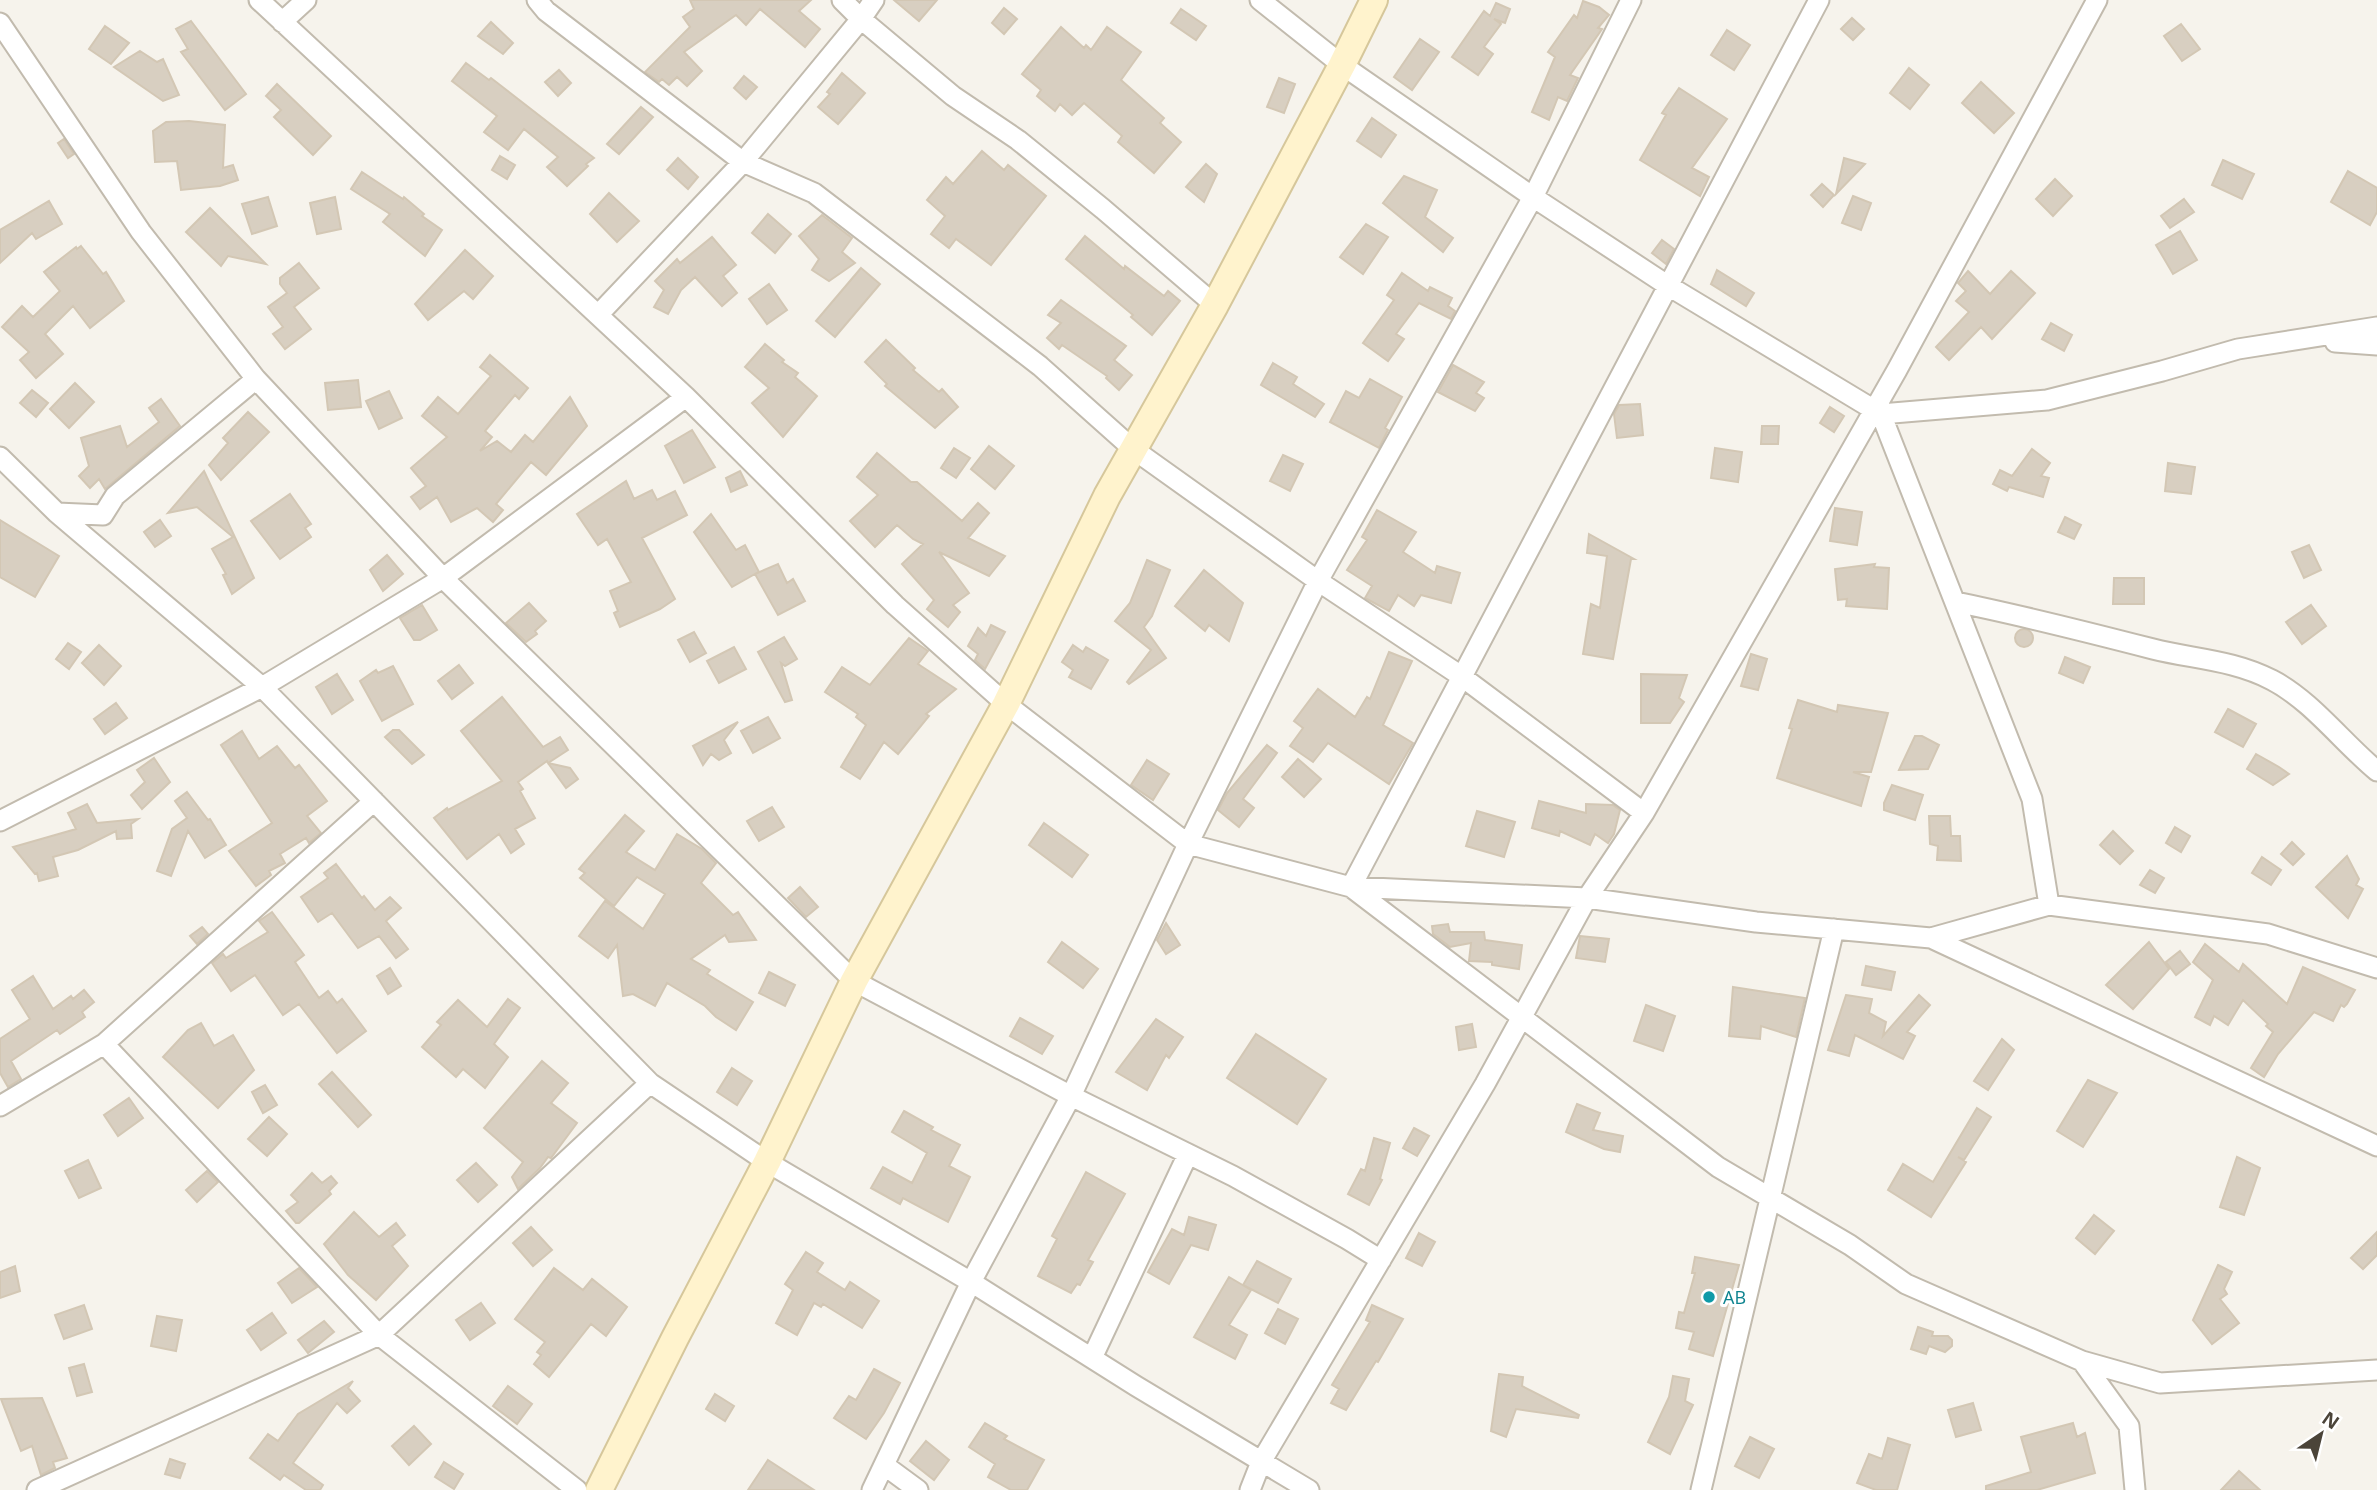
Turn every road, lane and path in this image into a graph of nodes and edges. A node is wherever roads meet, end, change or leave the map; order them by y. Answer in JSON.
{"nodes":[{"id":1,"x":259,"y":0,"type":"edge"},
{"id":2,"x":306,"y":0,"type":"edge"},
{"id":3,"x":537,"y":0,"type":"edge"},
{"id":4,"x":842,"y":0,"type":"edge"},
{"id":5,"x":874,"y":0,"type":"edge"},
{"id":6,"x":1260,"y":0,"type":"edge"},
{"id":7,"x":1374,"y":0,"type":"edge"},
{"id":8,"x":1631,"y":0,"type":"edge"},
{"id":9,"x":1819,"y":0,"type":"edge"},
{"id":10,"x":2097,"y":0,"type":"edge"},
{"id":11,"x":861,"y":19,"type":"junction"},
{"id":12,"x":282,"y":22,"type":"junction"},
{"id":13,"x":0,"y":23,"type":"edge"},
{"id":14,"x":1342,"y":65,"type":"junction"},
{"id":15,"x":743,"y":162,"type":"junction"},
{"id":16,"x":1533,"y":197,"type":"junction"},
{"id":17,"x":1667,"y":285,"type":"junction"},
{"id":18,"x":1215,"y":305,"type":"junction"},
{"id":19,"x":598,"y":315,"type":"junction"},
{"id":20,"x":2377,"y":327,"type":"edge"},
{"id":21,"x":2299,"y":339,"type":"junction"},
{"id":22,"x":2377,"y":345,"type":"edge"},
{"id":23,"x":256,"y":379,"type":"junction"},
{"id":24,"x":686,"y":397,"type":"junction"},
{"id":25,"x":1878,"y":412,"type":"junction"},
{"id":26,"x":1133,"y":449,"type":"junction"},
{"id":27,"x":0,"y":457,"type":"edge"},
{"id":28,"x":57,"y":513,"type":"junction"},
{"id":29,"x":443,"y":578,"type":"junction"},
{"id":30,"x":1318,"y":581,"type":"junction"},
{"id":31,"x":1955,"y":602,"type":"junction"},
{"id":32,"x":1461,"y":676,"type":"junction"},
{"id":33,"x":262,"y":687,"type":"junction"},
{"id":34,"x":1006,"y":704,"type":"junction"},
{"id":35,"x":2377,"y":771,"type":"edge"},
{"id":36,"x":374,"y":801,"type":"junction"},
{"id":37,"x":1644,"y":813,"type":"junction"},
{"id":38,"x":0,"y":821,"type":"edge"},
{"id":39,"x":1188,"y":845,"type":"junction"},
{"id":40,"x":1351,"y":887,"type":"junction"},
{"id":41,"x":1587,"y":898,"type":"junction"},
{"id":42,"x":2049,"y":905,"type":"junction"},
{"id":43,"x":1834,"y":929,"type":"junction"},
{"id":44,"x":1931,"y":938,"type":"junction"},
{"id":45,"x":2377,"y":968,"type":"edge"},
{"id":46,"x":854,"y":981,"type":"junction"},
{"id":47,"x":1522,"y":1018,"type":"junction"},
{"id":48,"x":104,"y":1044,"type":"junction"},
{"id":49,"x":650,"y":1083,"type":"junction"},
{"id":50,"x":1071,"y":1096,"type":"junction"},
{"id":51,"x":0,"y":1106,"type":"edge"},
{"id":52,"x":2377,"y":1146,"type":"edge"},
{"id":53,"x":1188,"y":1154,"type":"junction"},
{"id":54,"x":767,"y":1162,"type":"junction"},
{"id":55,"x":1770,"y":1198,"type":"junction"},
{"id":56,"x":1381,"y":1260,"type":"junction"},
{"id":57,"x":971,"y":1282,"type":"junction"},
{"id":58,"x":379,"y":1335,"type":"junction"},
{"id":59,"x":1092,"y":1358,"type":"junction"},
{"id":60,"x":2082,"y":1361,"type":"junction"},
{"id":61,"x":2377,"y":1370,"type":"edge"},
{"id":62,"x":1261,"y":1462,"type":"junction"},
{"id":63,"x":884,"y":1465,"type":"junction"},
{"id":64,"x":37,"y":1490,"type":"edge"},
{"id":65,"x":576,"y":1490,"type":"edge"},
{"id":66,"x":599,"y":1490,"type":"edge"},
{"id":67,"x":872,"y":1490,"type":"edge"},
{"id":68,"x":918,"y":1490,"type":"edge"},
{"id":69,"x":1250,"y":1490,"type":"edge"},
{"id":70,"x":1309,"y":1490,"type":"edge"},
{"id":71,"x":1701,"y":1490,"type":"edge"},
{"id":72,"x":2135,"y":1490,"type":"edge"}],
"edges":[{"from":1,"to":12,"type":"street"},
{"from":2,"to":12,"type":"street"},
{"from":3,"to":15,"type":"street"},
{"from":4,"to":11,"type":"street"},
{"from":5,"to":11,"type":"street"},
{"from":6,"to":14,"type":"street"},
{"from":7,"to":14,"type":"street"},
{"from":8,"to":16,"type":"street"},
{"from":9,"to":17,"type":"street"},
{"from":10,"to":25,"type":"street"},
{"from":11,"to":15,"type":"street"},
{"from":11,"to":18,"type":"street"},
{"from":12,"to":19,"type":"street"},
{"from":13,"to":23,"type":"street"},
{"from":14,"to":16,"type":"street"},
{"from":14,"to":18,"type":"street"},
{"from":15,"to":19,"type":"street"},
{"from":15,"to":26,"type":"street"},
{"from":16,"to":17,"type":"street"},
{"from":16,"to":30,"type":"street"},
{"from":17,"to":25,"type":"street"},
{"from":17,"to":32,"type":"street"},
{"from":18,"to":26,"type":"street"},
{"from":19,"to":24,"type":"street"},
{"from":20,"to":21,"type":"street"},
{"from":21,"to":22,"type":"street"},
{"from":21,"to":25,"type":"street"},
{"from":23,"to":28,"type":"street"},
{"from":23,"to":29,"type":"street"},
{"from":24,"to":29,"type":"street"},
{"from":24,"to":34,"type":"street"},
{"from":25,"to":31,"type":"street"},
{"from":25,"to":37,"type":"street"},
{"from":26,"to":30,"type":"street"},
{"from":26,"to":34,"type":"street"},
{"from":27,"to":28,"type":"street"},
{"from":28,"to":33,"type":"street"},
{"from":29,"to":33,"type":"street"},
{"from":29,"to":46,"type":"street"},
{"from":30,"to":32,"type":"street"},
{"from":30,"to":39,"type":"street"},
{"from":31,"to":35,"type":"street"},
{"from":31,"to":42,"type":"street"},
{"from":32,"to":37,"type":"street"},
{"from":32,"to":40,"type":"street"},
{"from":33,"to":36,"type":"street"},
{"from":33,"to":38,"type":"street"},
{"from":34,"to":39,"type":"street"},
{"from":34,"to":46,"type":"street"},
{"from":36,"to":48,"type":"street"},
{"from":36,"to":49,"type":"street"},
{"from":37,"to":41,"type":"street"},
{"from":39,"to":40,"type":"street"},
{"from":39,"to":50,"type":"street"},
{"from":40,"to":41,"type":"street"},
{"from":40,"to":47,"type":"street"},
{"from":41,"to":43,"type":"street"},
{"from":41,"to":47,"type":"street"},
{"from":42,"to":44,"type":"street"},
{"from":42,"to":45,"type":"street"},
{"from":43,"to":44,"type":"street"},
{"from":43,"to":55,"type":"street"},
{"from":44,"to":52,"type":"street"},
{"from":46,"to":50,"type":"street"},
{"from":46,"to":54,"type":"street"},
{"from":47,"to":55,"type":"street"},
{"from":47,"to":56,"type":"street"},
{"from":48,"to":51,"type":"street"},
{"from":48,"to":58,"type":"street"},
{"from":49,"to":54,"type":"street"},
{"from":49,"to":58,"type":"street"},
{"from":50,"to":53,"type":"street"},
{"from":50,"to":57,"type":"street"},
{"from":53,"to":56,"type":"street"},
{"from":53,"to":59,"type":"street"},
{"from":54,"to":57,"type":"street"},
{"from":54,"to":66,"type":"street"},
{"from":55,"to":60,"type":"street"},
{"from":55,"to":71,"type":"street"},
{"from":56,"to":62,"type":"street"},
{"from":57,"to":59,"type":"street"},
{"from":57,"to":63,"type":"street"},
{"from":58,"to":64,"type":"street"},
{"from":58,"to":65,"type":"street"},
{"from":59,"to":62,"type":"street"},
{"from":60,"to":61,"type":"street"},
{"from":60,"to":72,"type":"street"},
{"from":62,"to":69,"type":"street"},
{"from":62,"to":70,"type":"street"},
{"from":63,"to":67,"type":"street"},
{"from":63,"to":68,"type":"street"}]}
